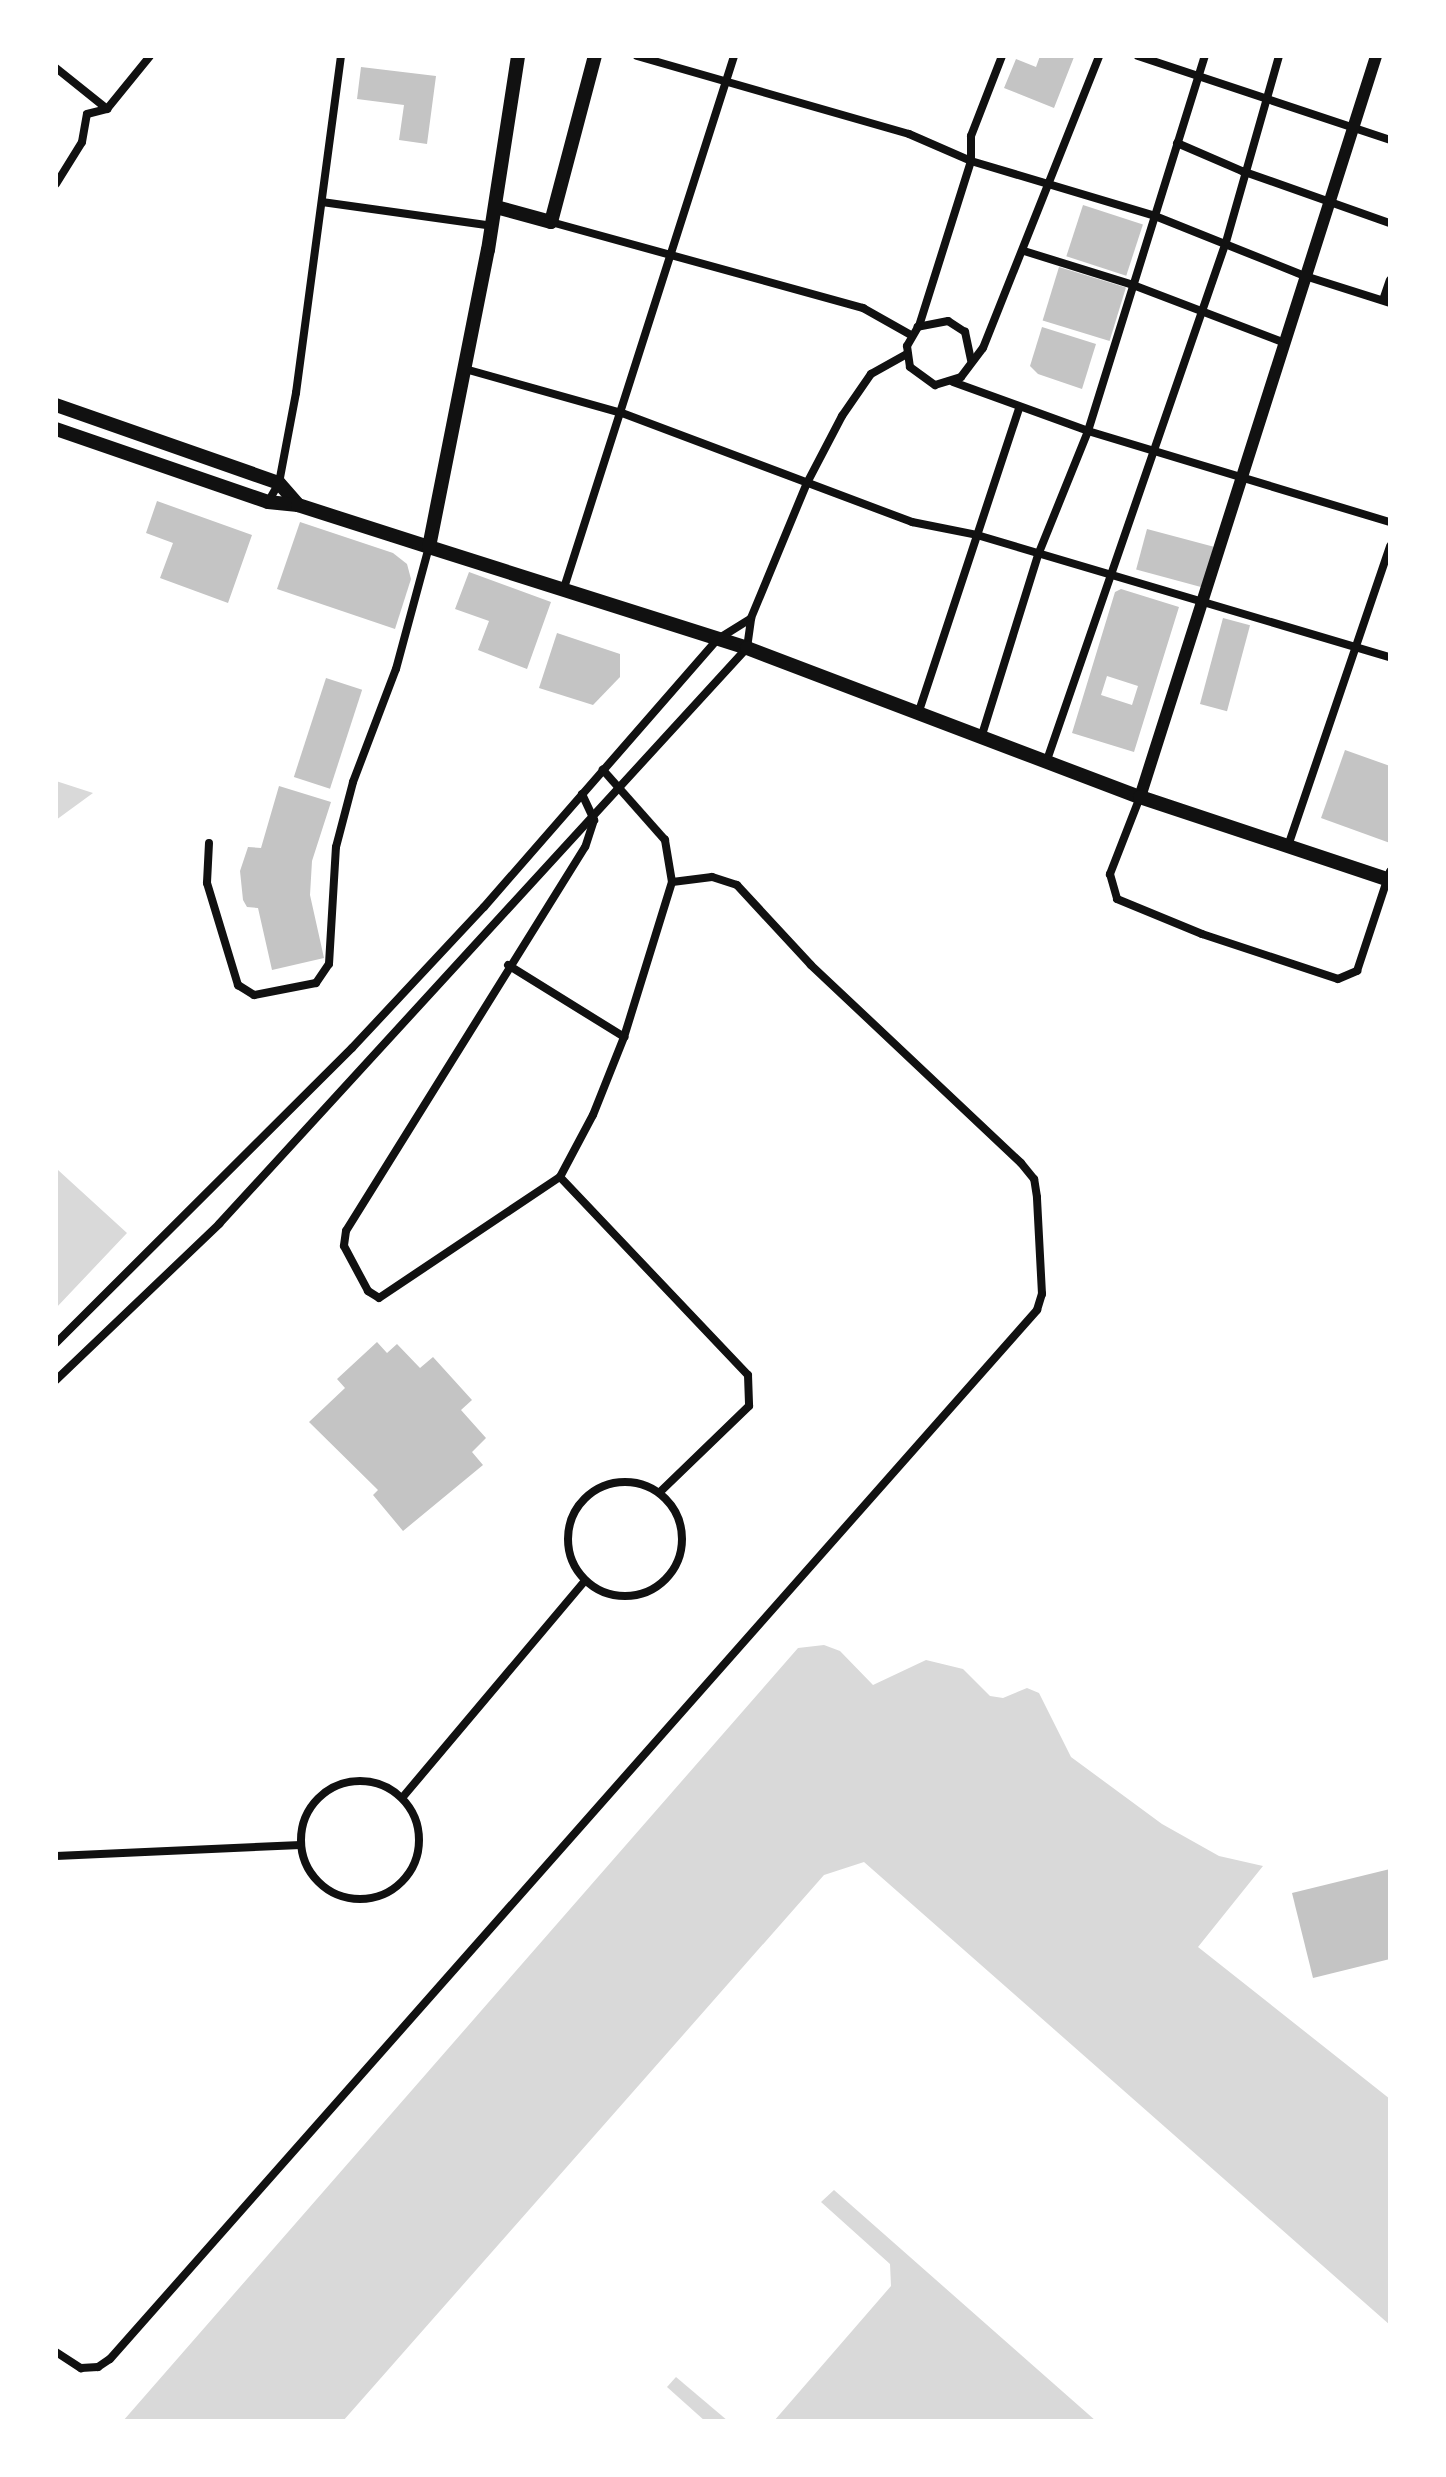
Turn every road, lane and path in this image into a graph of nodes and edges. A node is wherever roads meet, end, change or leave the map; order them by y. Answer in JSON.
{"nodes":[{"id":1,"x":150,"y":56,"type":"edge"},
{"id":2,"x":341,"y":56,"type":"edge"},
{"id":3,"x":518,"y":56,"type":"edge"},
{"id":4,"x":595,"y":56,"type":"edge"},
{"id":5,"x":637,"y":56,"type":"edge"},
{"id":6,"x":734,"y":56,"type":"edge"},
{"id":7,"x":1002,"y":56,"type":"edge"},
{"id":8,"x":1099,"y":56,"type":"edge"},
{"id":9,"x":1138,"y":56,"type":"edge"},
{"id":10,"x":1205,"y":56,"type":"edge"},
{"id":11,"x":1279,"y":56,"type":"edge"},
{"id":12,"x":1376,"y":56,"type":"edge"},
{"id":13,"x":56,"y":68,"type":"edge"},
{"id":14,"x":1200,"y":74,"type":"junction"},
{"id":15,"x":726,"y":79,"type":"junction"},
{"id":16,"x":1265,"y":96,"type":"junction"},
{"id":17,"x":107,"y":109,"type":"junction"},
{"id":18,"x":1354,"y":128,"type":"junction"},
{"id":19,"x":1390,"y":140,"type":"edge"},
{"id":20,"x":1177,"y":143,"type":"junction"},
{"id":21,"x":971,"y":161,"type":"junction"},
{"id":22,"x":1242,"y":171,"type":"junction"},
{"id":23,"x":56,"y":184,"type":"edge"},
{"id":24,"x":1050,"y":185,"type":"junction"},
{"id":25,"x":322,"y":202,"type":"junction"},
{"id":26,"x":1328,"y":203,"type":"junction"},
{"id":27,"x":496,"y":207,"type":"junction"},
{"id":28,"x":1155,"y":216,"type":"junction"},
{"id":29,"x":551,"y":222,"type":"junction"},
{"id":30,"x":1390,"y":223,"type":"edge"},
{"id":31,"x":493,"y":226,"type":"junction"},
{"id":32,"x":1226,"y":242,"type":"junction"},
{"id":33,"x":1024,"y":251,"type":"junction"},
{"id":34,"x":667,"y":253,"type":"junction"},
{"id":35,"x":1305,"y":276,"type":"junction"},
{"id":36,"x":1390,"y":280,"type":"edge"},
{"id":37,"x":1133,"y":285,"type":"junction"},
{"id":38,"x":1386,"y":302,"type":"edge"},
{"id":39,"x":1202,"y":312,"type":"junction"},
{"id":40,"x":918,"y":327,"type":"junction"},
{"id":41,"x":911,"y":335,"type":"junction"},
{"id":42,"x":1282,"y":342,"type":"junction"},
{"id":43,"x":907,"y":354,"type":"junction"},
{"id":44,"x":971,"y":360,"type":"junction"},
{"id":45,"x":465,"y":369,"type":"junction"},
{"id":46,"x":953,"y":382,"type":"junction"},
{"id":47,"x":56,"y":405,"type":"edge"},
{"id":48,"x":1019,"y":408,"type":"junction"},
{"id":49,"x":622,"y":413,"type":"junction"},
{"id":50,"x":56,"y":429,"type":"edge"},
{"id":51,"x":1088,"y":431,"type":"junction"},
{"id":52,"x":1155,"y":452,"type":"junction"},
{"id":53,"x":1240,"y":477,"type":"junction"},
{"id":54,"x":279,"y":483,"type":"junction"},
{"id":55,"x":807,"y":483,"type":"junction"},
{"id":56,"x":268,"y":502,"type":"junction"},
{"id":57,"x":298,"y":505,"type":"junction"},
{"id":58,"x":1390,"y":522,"type":"edge"},
{"id":59,"x":977,"y":535,"type":"junction"},
{"id":60,"x":1390,"y":546,"type":"edge"},
{"id":61,"x":429,"y":547,"type":"junction"},
{"id":62,"x":1038,"y":555,"type":"junction"},
{"id":63,"x":1109,"y":578,"type":"junction"},
{"id":64,"x":563,"y":591,"type":"junction"},
{"id":65,"x":1200,"y":602,"type":"junction"},
{"id":66,"x":751,"y":618,"type":"junction"},
{"id":67,"x":718,"y":639,"type":"junction"},
{"id":68,"x":1360,"y":646,"type":"junction"},
{"id":69,"x":747,"y":648,"type":"junction"},
{"id":70,"x":1390,"y":657,"type":"edge"},
{"id":71,"x":918,"y":715,"type":"junction"},
{"id":72,"x":981,"y":738,"type":"junction"},
{"id":73,"x":1047,"y":760,"type":"junction"},
{"id":74,"x":603,"y":770,"type":"junction"},
{"id":75,"x":618,"y":786,"type":"junction"},
{"id":76,"x":582,"y":794,"type":"junction"},
{"id":77,"x":1140,"y":797,"type":"junction"},
{"id":78,"x":593,"y":813,"type":"junction"},
{"id":79,"x":209,"y":843,"type":"dead end"},
{"id":80,"x":1289,"y":843,"type":"junction"},
{"id":81,"x":1389,"y":877,"type":"edge"},
{"id":82,"x":672,"y":882,"type":"junction"},
{"id":83,"x":508,"y":965,"type":"junction"},
{"id":84,"x":624,"y":1037,"type":"junction"},
{"id":85,"x":560,"y":1177,"type":"junction"},
{"id":86,"x":56,"y":1343,"type":"edge"},
{"id":87,"x":56,"y":1380,"type":"edge"},
{"id":88,"x":659,"y":1493,"type":"junction"},
{"id":89,"x":585,"y":1581,"type":"junction"},
{"id":90,"x":402,"y":1798,"type":"junction"},
{"id":91,"x":301,"y":1845,"type":"junction"},
{"id":92,"x":56,"y":1856,"type":"edge"},
{"id":93,"x":56,"y":2352,"type":"edge"}],
"edges":[{"from":1,"to":17,"type":"street"},
{"from":2,"to":25,"type":"street"},
{"from":3,"to":27,"type":"main road"},
{"from":4,"to":29,"type":"main road"},
{"from":5,"to":15,"type":"street"},
{"from":6,"to":15,"type":"street"},
{"from":7,"to":21,"type":"street"},
{"from":8,"to":24,"type":"street"},
{"from":9,"to":14,"type":"street"},
{"from":10,"to":14,"type":"street"},
{"from":11,"to":16,"type":"street"},
{"from":12,"to":18,"type":"street"},
{"from":13,"to":17,"type":"street"},
{"from":14,"to":16,"type":"street"},
{"from":14,"to":20,"type":"street"},
{"from":15,"to":21,"type":"street"},
{"from":15,"to":34,"type":"street"},
{"from":16,"to":18,"type":"street"},
{"from":16,"to":22,"type":"street"},
{"from":17,"to":23,"type":"street"},
{"from":18,"to":19,"type":"street"},
{"from":18,"to":26,"type":"street"},
{"from":20,"to":22,"type":"street"},
{"from":20,"to":28,"type":"street"},
{"from":21,"to":24,"type":"street"},
{"from":21,"to":40,"type":"street"},
{"from":22,"to":26,"type":"street"},
{"from":22,"to":32,"type":"street"},
{"from":24,"to":28,"type":"street"},
{"from":24,"to":33,"type":"street"},
{"from":25,"to":31,"type":"street"},
{"from":25,"to":54,"type":"street"},
{"from":26,"to":30,"type":"street"},
{"from":26,"to":35,"type":"street"},
{"from":27,"to":29,"type":"main road"},
{"from":27,"to":31,"type":"main road"},
{"from":28,"to":32,"type":"street"},
{"from":28,"to":37,"type":"street"},
{"from":29,"to":34,"type":"street"},
{"from":31,"to":45,"type":"main road"},
{"from":32,"to":35,"type":"street"},
{"from":32,"to":39,"type":"street"},
{"from":33,"to":37,"type":"street"},
{"from":33,"to":44,"type":"street"},
{"from":34,"to":41,"type":"street"},
{"from":34,"to":49,"type":"street"},
{"from":35,"to":38,"type":"street"},
{"from":35,"to":42,"type":"street"},
{"from":36,"to":38,"type":"street"},
{"from":37,"to":39,"type":"street"},
{"from":37,"to":51,"type":"street"},
{"from":39,"to":42,"type":"street"},
{"from":39,"to":52,"type":"street"},
{"from":40,"to":41,"type":"street"},
{"from":40,"to":44,"type":"street"},
{"from":41,"to":43,"type":"street"},
{"from":42,"to":53,"type":"street"},
{"from":43,"to":46,"type":"street"},
{"from":43,"to":55,"type":"street"},
{"from":44,"to":46,"type":"street"},
{"from":45,"to":49,"type":"street"},
{"from":45,"to":61,"type":"main road"},
{"from":46,"to":48,"type":"street"},
{"from":47,"to":54,"type":"main road"},
{"from":48,"to":51,"type":"street"},
{"from":48,"to":59,"type":"street"},
{"from":49,"to":55,"type":"street"},
{"from":49,"to":64,"type":"street"},
{"from":50,"to":56,"type":"main road"},
{"from":51,"to":52,"type":"street"},
{"from":51,"to":62,"type":"street"},
{"from":52,"to":53,"type":"street"},
{"from":52,"to":63,"type":"street"},
{"from":53,"to":58,"type":"street"},
{"from":53,"to":65,"type":"street"},
{"from":54,"to":56,"type":"street"},
{"from":54,"to":57,"type":"main road"},
{"from":55,"to":59,"type":"street"},
{"from":55,"to":66,"type":"street"},
{"from":56,"to":57,"type":"main road"},
{"from":57,"to":61,"type":"main road"},
{"from":59,"to":62,"type":"street"},
{"from":59,"to":71,"type":"street"},
{"from":60,"to":68,"type":"street"},
{"from":61,"to":64,"type":"main road"},
{"from":61,"to":79,"type":"street"},
{"from":62,"to":63,"type":"street"},
{"from":62,"to":72,"type":"street"},
{"from":63,"to":65,"type":"street"},
{"from":63,"to":73,"type":"street"},
{"from":64,"to":67,"type":"main road"},
{"from":65,"to":68,"type":"street"},
{"from":65,"to":77,"type":"street"},
{"from":66,"to":67,"type":"street"},
{"from":66,"to":69,"type":"street"},
{"from":67,"to":69,"type":"main road"},
{"from":67,"to":74,"type":"street"},
{"from":68,"to":70,"type":"street"},
{"from":68,"to":80,"type":"street"},
{"from":69,"to":71,"type":"main road"},
{"from":69,"to":75,"type":"street"},
{"from":71,"to":72,"type":"main road"},
{"from":72,"to":73,"type":"main road"},
{"from":73,"to":77,"type":"main road"},
{"from":74,"to":75,"type":"street"},
{"from":74,"to":76,"type":"street"},
{"from":75,"to":78,"type":"street"},
{"from":75,"to":82,"type":"street"},
{"from":76,"to":78,"type":"street"},
{"from":76,"to":86,"type":"street"},
{"from":77,"to":80,"type":"main road"},
{"from":77,"to":81,"type":"street"},
{"from":78,"to":83,"type":"street"},
{"from":78,"to":87,"type":"street"},
{"from":80,"to":81,"type":"main road"},
{"from":82,"to":84,"type":"street"},
{"from":82,"to":93,"type":"street"},
{"from":83,"to":84,"type":"street"},
{"from":83,"to":85,"type":"street"},
{"from":84,"to":85,"type":"street"},
{"from":85,"to":88,"type":"street"},
{"from":88,"to":89,"type":"street"},
{"from":88,"to":89,"type":"street"},
{"from":89,"to":90,"type":"street"},
{"from":90,"to":91,"type":"street"},
{"from":90,"to":91,"type":"street"},
{"from":91,"to":92,"type":"street"}]}
